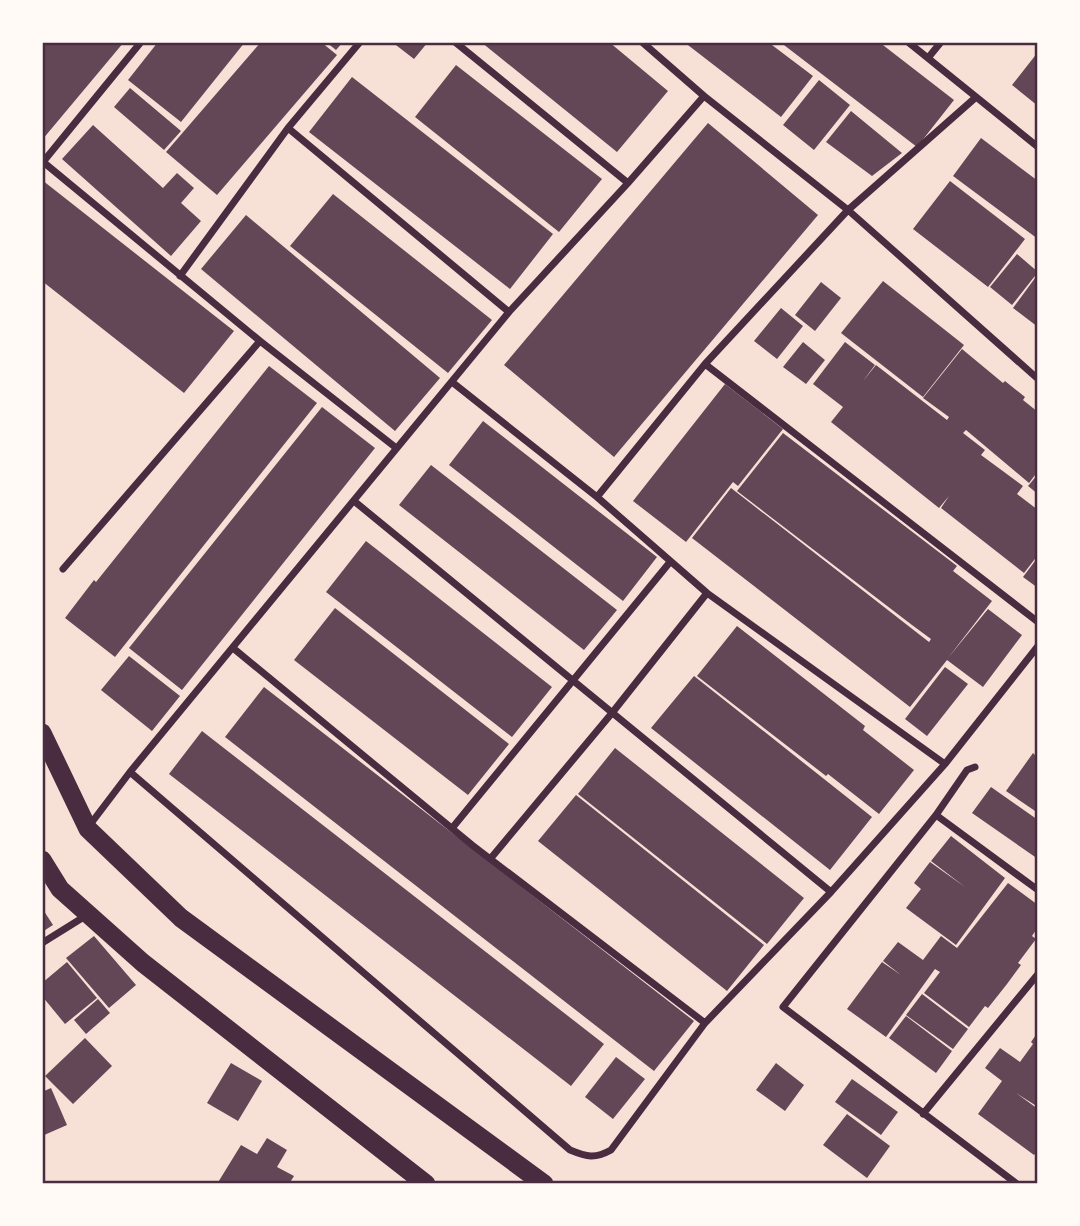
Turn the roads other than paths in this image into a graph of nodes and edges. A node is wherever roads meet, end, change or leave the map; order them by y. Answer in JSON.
{"nodes":[{"id":1,"x":141,"y":42,"type":"edge"},
{"id":2,"x":360,"y":42,"type":"edge"},
{"id":3,"x":455,"y":42,"type":"edge"},
{"id":4,"x":642,"y":42,"type":"edge"},
{"id":5,"x":908,"y":42,"type":"edge"},
{"id":6,"x":940,"y":42,"type":"edge"},
{"id":7,"x":928,"y":58,"type":"junction"},
{"id":8,"x":704,"y":96,"type":"junction"},
{"id":9,"x":975,"y":98,"type":"junction"},
{"id":10,"x":288,"y":128,"type":"junction"},
{"id":11,"x":1038,"y":147,"type":"edge"},
{"id":12,"x":43,"y":161,"type":"edge"},
{"id":13,"x":628,"y":183,"type":"junction"},
{"id":14,"x":848,"y":209,"type":"junction"},
{"id":15,"x":180,"y":276,"type":"junction"},
{"id":16,"x":509,"y":312,"type":"junction"},
{"id":17,"x":260,"y":341,"type":"junction"},
{"id":18,"x":705,"y":364,"type":"junction"},
{"id":19,"x":1038,"y":379,"type":"edge"},
{"id":20,"x":452,"y":382,"type":"junction"},
{"id":21,"x":395,"y":447,"type":"junction"},
{"id":22,"x":597,"y":497,"type":"junction"},
{"id":23,"x":354,"y":501,"type":"junction"},
{"id":24,"x":670,"y":562,"type":"junction"},
{"id":25,"x":63,"y":569,"type":"dead end"},
{"id":26,"x":707,"y":593,"type":"junction"},
{"id":27,"x":1038,"y":622,"type":"edge"},
{"id":28,"x":1038,"y":646,"type":"edge"},
{"id":29,"x":233,"y":648,"type":"junction"},
{"id":30,"x":573,"y":681,"type":"junction"},
{"id":31,"x":612,"y":713,"type":"junction"},
{"id":32,"x":42,"y":733,"type":"edge"},
{"id":33,"x":944,"y":764,"type":"junction"},
{"id":34,"x":975,"y":767,"type":"dead end"},
{"id":35,"x":130,"y":772,"type":"junction"},
{"id":36,"x":936,"y":815,"type":"junction"},
{"id":37,"x":453,"y":827,"type":"junction"},
{"id":38,"x":88,"y":829,"type":"junction"},
{"id":39,"x":491,"y":858,"type":"junction"},
{"id":40,"x":42,"y":860,"type":"edge"},
{"id":41,"x":1038,"y":890,"type":"edge"},
{"id":42,"x":831,"y":892,"type":"junction"},
{"id":43,"x":88,"y":914,"type":"junction"},
{"id":44,"x":42,"y":943,"type":"edge"},
{"id":45,"x":1038,"y":974,"type":"edge"},
{"id":46,"x":705,"y":1023,"type":"junction"},
{"id":47,"x":923,"y":1114,"type":"junction"},
{"id":48,"x":426,"y":1184,"type":"edge"},
{"id":49,"x":544,"y":1184,"type":"edge"},
{"id":50,"x":1017,"y":1184,"type":"edge"}],
"edges":[{"from":1,"to":12,"type":"street"},
{"from":2,"to":10,"type":"street"},
{"from":3,"to":13,"type":"street"},
{"from":4,"to":8,"type":"street"},
{"from":5,"to":7,"type":"street"},
{"from":6,"to":7,"type":"street"},
{"from":7,"to":9,"type":"street"},
{"from":8,"to":13,"type":"street"},
{"from":8,"to":14,"type":"street"},
{"from":9,"to":11,"type":"street"},
{"from":9,"to":14,"type":"street"},
{"from":10,"to":15,"type":"street"},
{"from":10,"to":16,"type":"street"},
{"from":12,"to":15,"type":"street"},
{"from":13,"to":16,"type":"street"},
{"from":14,"to":18,"type":"street"},
{"from":14,"to":19,"type":"street"},
{"from":15,"to":17,"type":"street"},
{"from":16,"to":20,"type":"street"},
{"from":17,"to":21,"type":"street"},
{"from":17,"to":25,"type":"street"},
{"from":18,"to":22,"type":"street"},
{"from":18,"to":27,"type":"street"},
{"from":20,"to":21,"type":"street"},
{"from":20,"to":22,"type":"street"},
{"from":21,"to":23,"type":"street"},
{"from":22,"to":24,"type":"street"},
{"from":23,"to":29,"type":"street"},
{"from":23,"to":30,"type":"street"},
{"from":24,"to":26,"type":"street"},
{"from":24,"to":30,"type":"street"},
{"from":26,"to":31,"type":"street"},
{"from":26,"to":33,"type":"street"},
{"from":28,"to":33,"type":"street"},
{"from":29,"to":35,"type":"street"},
{"from":29,"to":37,"type":"street"},
{"from":30,"to":31,"type":"street"},
{"from":30,"to":37,"type":"street"},
{"from":31,"to":39,"type":"street"},
{"from":31,"to":42,"type":"street"},
{"from":32,"to":38,"type":"highway"},
{"from":33,"to":42,"type":"street"},
{"from":34,"to":36,"type":"street"},
{"from":35,"to":38,"type":"street"},
{"from":35,"to":46,"type":"street"},
{"from":36,"to":41,"type":"street"},
{"from":36,"to":47,"type":"street"},
{"from":37,"to":39,"type":"street"},
{"from":38,"to":49,"type":"highway"},
{"from":39,"to":46,"type":"street"},
{"from":40,"to":43,"type":"highway"},
{"from":42,"to":46,"type":"street"},
{"from":43,"to":44,"type":"street"},
{"from":43,"to":48,"type":"highway"},
{"from":45,"to":47,"type":"street"},
{"from":47,"to":50,"type":"street"}]}
